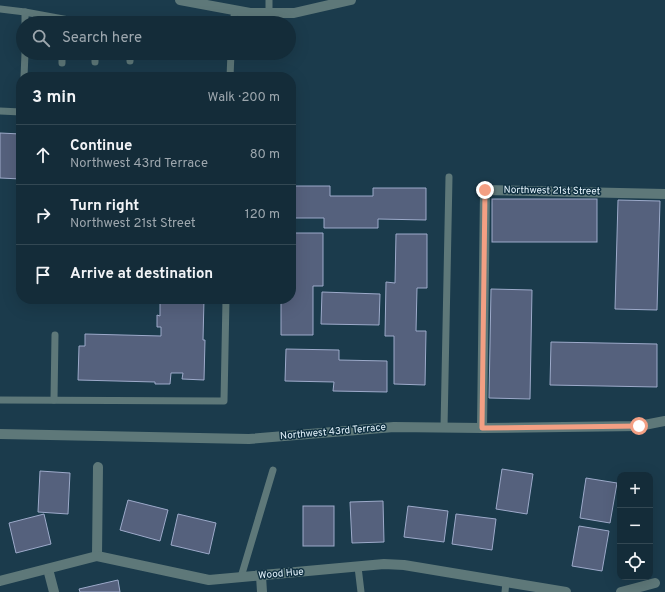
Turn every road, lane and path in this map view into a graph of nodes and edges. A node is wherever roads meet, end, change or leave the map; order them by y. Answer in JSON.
{"nodes":[{"id":1,"x":180,"y":0,"type":"edge"},
{"id":2,"x":270,"y":0,"type":"edge"},
{"id":3,"x":351,"y":0,"type":"edge"},
{"id":4,"x":0,"y":9,"type":"edge"},
{"id":5,"x":235,"y":10,"type":"junction"},
{"id":6,"x":25,"y":12,"type":"junction"},
{"id":7,"x":270,"y":13,"type":"junction"},
{"id":8,"x":25,"y":16,"type":"edge"},
{"id":9,"x":41,"y":16,"type":"edge"},
{"id":10,"x":234,"y":16,"type":"edge"},
{"id":11,"x":25,"y":60,"type":"edge"},
{"id":12,"x":231,"y":60,"type":"edge"},
{"id":13,"x":24,"y":72,"type":"edge"},
{"id":14,"x":230,"y":72,"type":"edge"},
{"id":15,"x":0,"y":112,"type":"edge"},
{"id":16,"x":16,"y":112,"type":"edge"},
{"id":17,"x":449,"y":178,"type":"dead end"},
{"id":18,"x":665,"y":194,"type":"edge"},
{"id":19,"x":226,"y":304,"type":"edge"},
{"id":20,"x":55,"y":335,"type":"dead end"},
{"id":21,"x":0,"y":400,"type":"edge"},
{"id":22,"x":54,"y":400,"type":"junction"},
{"id":23,"x":665,"y":421,"type":"edge"},
{"id":24,"x":444,"y":428,"type":"junction"},
{"id":25,"x":482,"y":428,"type":"junction"},
{"id":26,"x":0,"y":434,"type":"edge"},
{"id":27,"x":98,"y":467,"type":"dead end"},
{"id":28,"x":274,"y":470,"type":"dead end"},
{"id":29,"x":97,"y":556,"type":"junction"},
{"id":30,"x":358,"y":567,"type":"junction"},
{"id":31,"x":48,"y":569,"type":"junction"},
{"id":32,"x":261,"y":576,"type":"junction"},
{"id":33,"x":241,"y":577,"type":"junction"},
{"id":34,"x":0,"y":582,"type":"edge"},
{"id":35,"x":655,"y":583,"type":"dead end"},
{"id":36,"x":506,"y":587,"type":"edge"},
{"id":37,"x":54,"y":592,"type":"edge"},
{"id":38,"x":262,"y":592,"type":"edge"},
{"id":39,"x":361,"y":592,"type":"edge"},
{"id":40,"x":566,"y":592,"type":"edge"},
{"id":41,"x":621,"y":592,"type":"edge"}],
"edges":[{"from":1,"to":5,"type":"street"},
{"from":2,"to":7,"type":"lane"},
{"from":3,"to":7,"type":"street"},
{"from":4,"to":6,"type":"lane"},
{"from":5,"to":7,"type":"street"},
{"from":5,"to":10,"type":"lane"},
{"from":6,"to":8,"type":"lane"},
{"from":6,"to":9,"type":"lane"},
{"from":11,"to":13,"type":"lane"},
{"from":12,"to":14,"type":"lane"},
{"from":15,"to":16,"type":"lane"},
{"from":17,"to":24,"type":"lane"},
{"from":18,"to":25,"type":"street","name":"Northwest 21st Street"},
{"from":19,"to":22,"type":"lane"},
{"from":20,"to":22,"type":"lane"},
{"from":21,"to":22,"type":"lane"},
{"from":23,"to":25,"type":"street","name":"Northwest 43rd Terrace"},
{"from":24,"to":25,"type":"street","name":"Northwest 43rd Terrace"},
{"from":24,"to":26,"type":"street","name":"Northwest 43rd Terrace"},
{"from":27,"to":29,"type":"street"},
{"from":28,"to":33,"type":"lane"},
{"from":29,"to":31,"type":"street","name":"Wood Hue"},
{"from":29,"to":33,"type":"street","name":"Wood Hue"},
{"from":30,"to":32,"type":"street","name":"Wood Hue"},
{"from":30,"to":36,"type":"street","name":"Wood Hue"},
{"from":30,"to":39,"type":"lane"},
{"from":31,"to":34,"type":"street","name":"Wood Hue"},
{"from":31,"to":37,"type":"street"},
{"from":32,"to":33,"type":"street","name":"Wood Hue"},
{"from":32,"to":38,"type":"street"},
{"from":35,"to":41,"type":"street"},
{"from":36,"to":40,"type":"street","name":"Wood Hue"}]}
